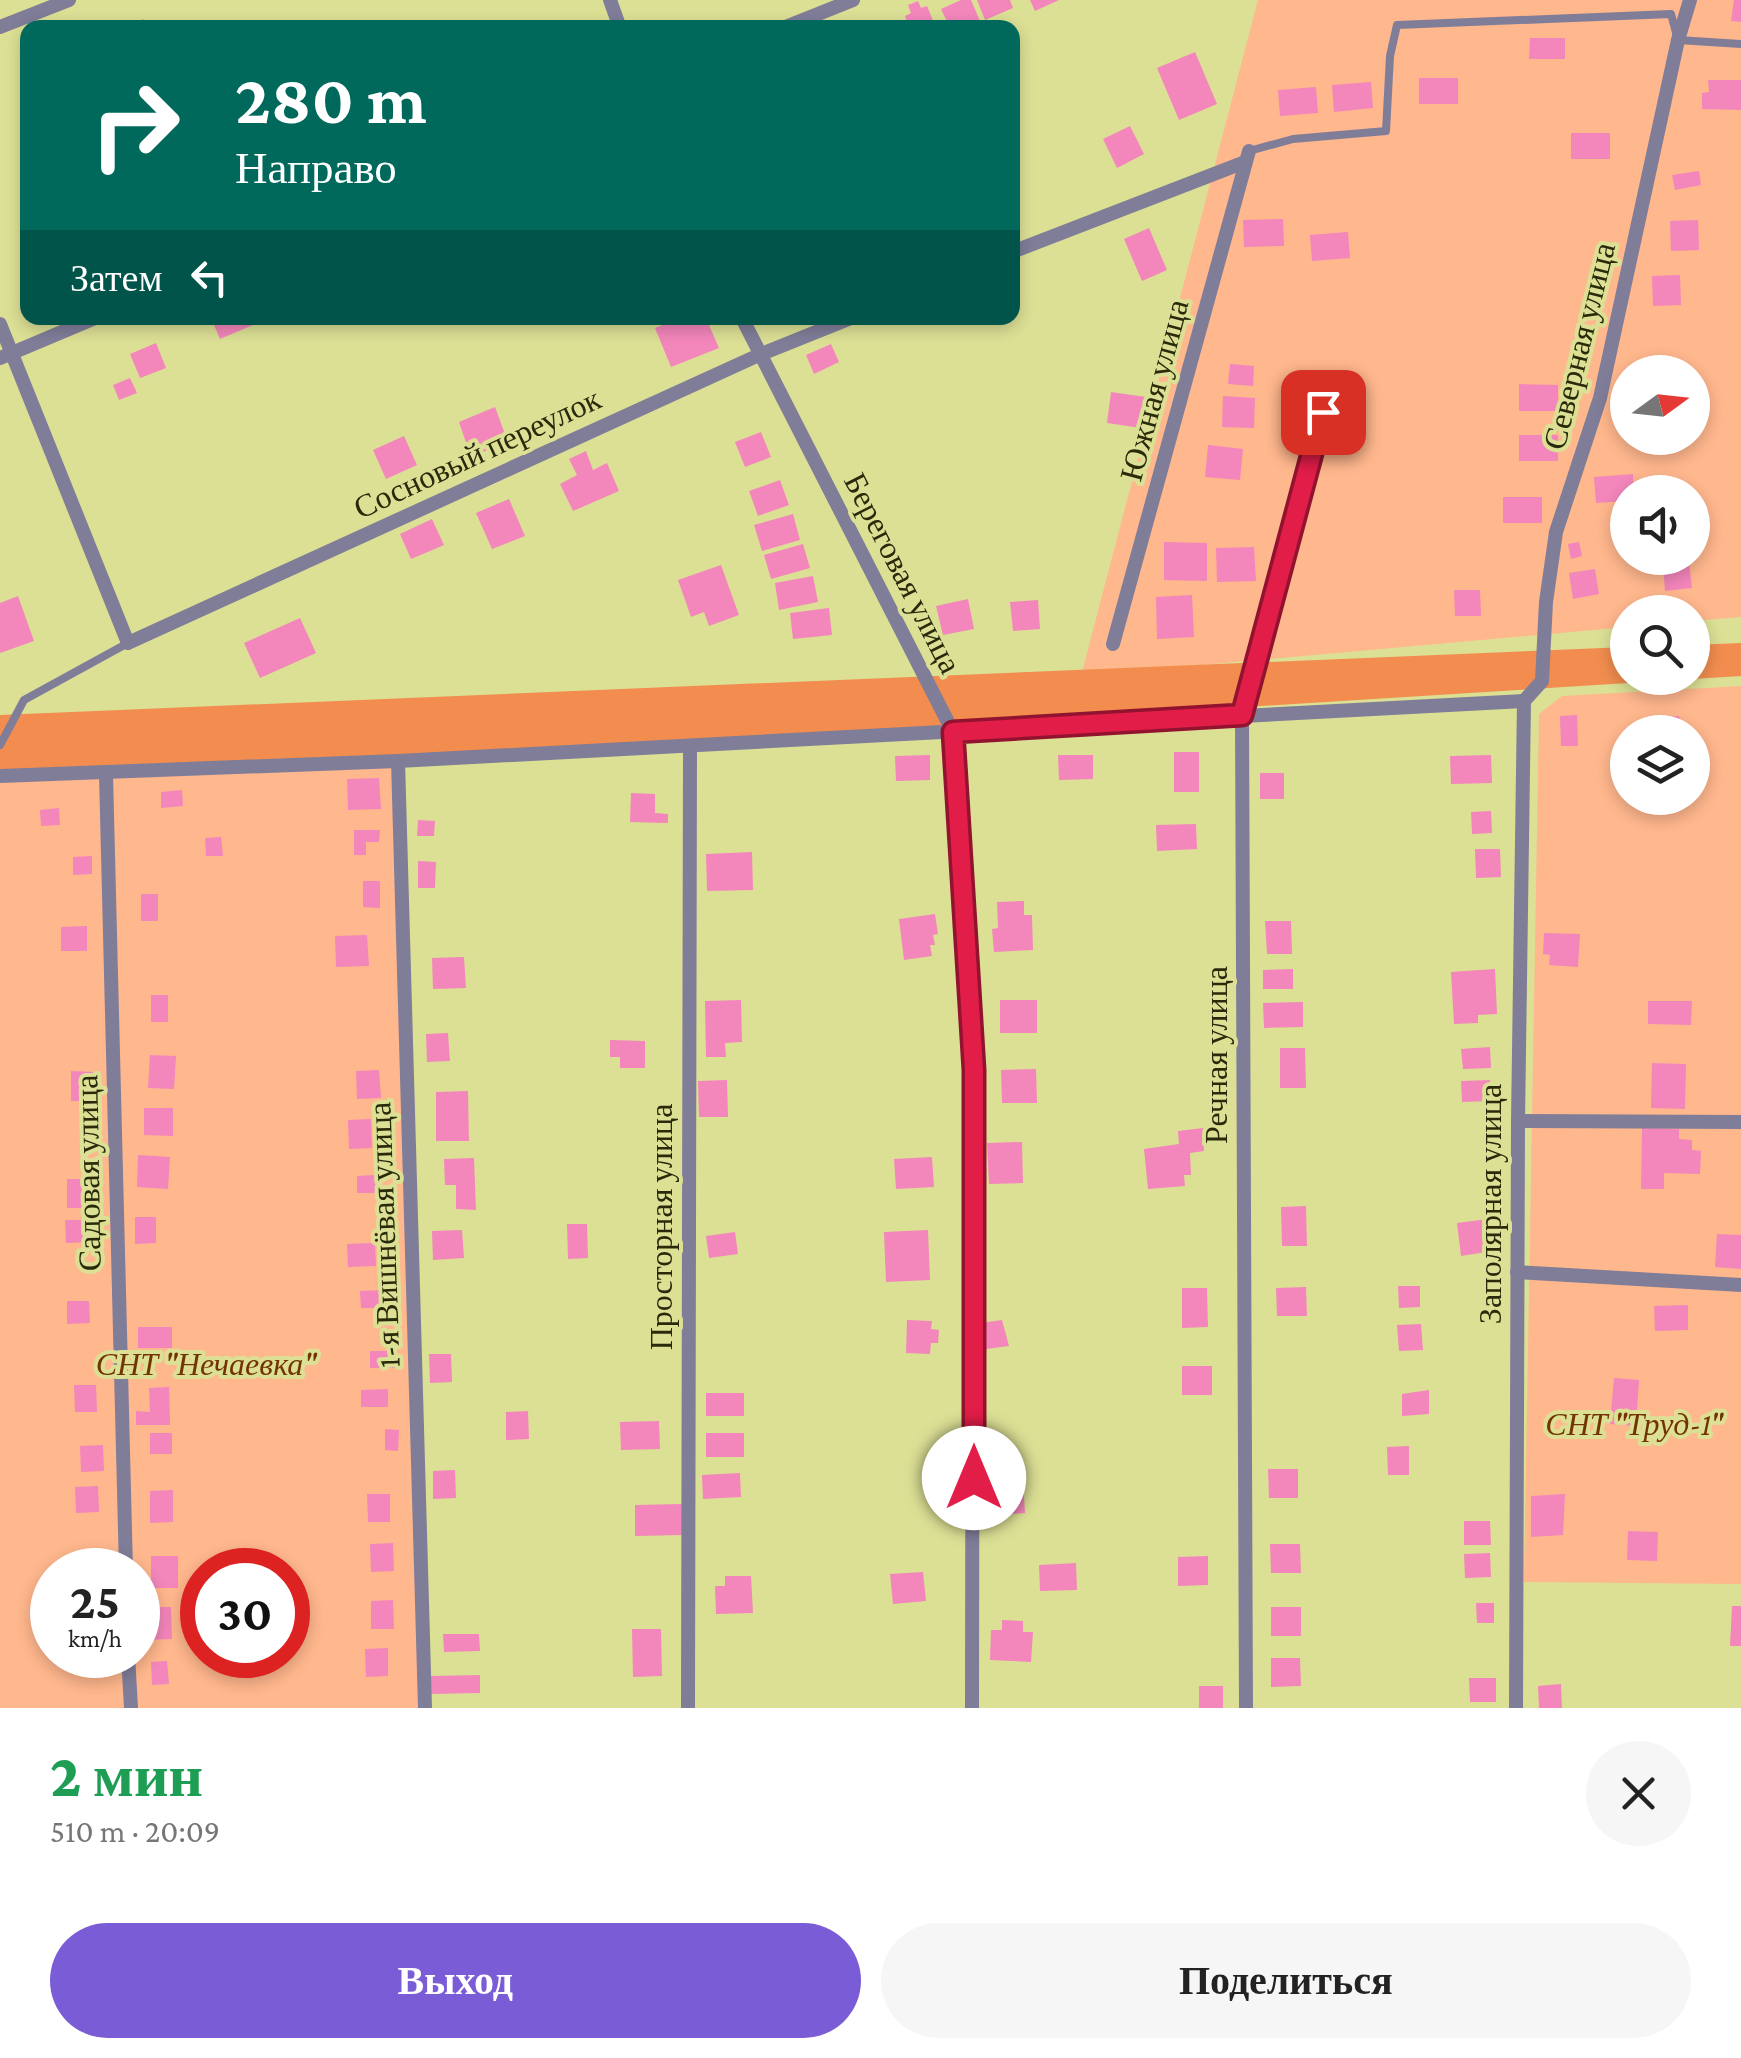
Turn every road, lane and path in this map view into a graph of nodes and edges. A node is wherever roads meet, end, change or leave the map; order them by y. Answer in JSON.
{"nodes":[{"id":1,"x":68,"y":0,"type":"edge"},
{"id":2,"x":853,"y":0,"type":"edge"},
{"id":3,"x":1690,"y":0,"type":"edge"},
{"id":4,"x":803,"y":20,"type":"edge"},
{"id":5,"x":0,"y":27,"type":"edge"},
{"id":6,"x":1678,"y":40,"type":"junction"},
{"id":7,"x":1741,"y":44,"type":"edge"},
{"id":8,"x":1247,"y":157,"type":"junction"},
{"id":9,"x":1020,"y":249,"type":"edge"},
{"id":10,"x":0,"y":324,"type":"edge"},
{"id":11,"x":79,"y":325,"type":"edge"},
{"id":12,"x":745,"y":325,"type":"edge"},
{"id":13,"x":833,"y":325,"type":"edge"},
{"id":14,"x":759,"y":355,"type":"junction"},
{"id":15,"x":6,"y":356,"type":"edge"},
{"id":16,"x":1323,"y":412,"type":"dead end"},
{"id":17,"x":128,"y":643,"type":"junction"},
{"id":18,"x":1113,"y":644,"type":"dead end"},
{"id":19,"x":1524,"y":701,"type":"junction"},
{"id":20,"x":1242,"y":715,"type":"junction"},
{"id":21,"x":953,"y":732,"type":"junction"},
{"id":22,"x":0,"y":745,"type":"edge"},
{"id":23,"x":690,"y":746,"type":"junction"},
{"id":24,"x":398,"y":761,"type":"junction"},
{"id":25,"x":106,"y":774,"type":"junction"},
{"id":26,"x":0,"y":776,"type":"edge"},
{"id":27,"x":1518,"y":1121,"type":"junction"},
{"id":28,"x":1741,"y":1122,"type":"edge"},
{"id":29,"x":1517,"y":1272,"type":"junction"},
{"id":30,"x":1741,"y":1284,"type":"edge"},
{"id":31,"x":125,"y":1548,"type":"edge"},
{"id":32,"x":129,"y":1678,"type":"edge"},
{"id":33,"x":131,"y":1708,"type":"edge"},
{"id":34,"x":425,"y":1708,"type":"edge"},
{"id":35,"x":688,"y":1708,"type":"edge"},
{"id":36,"x":972,"y":1708,"type":"edge"},
{"id":37,"x":1246,"y":1708,"type":"edge"},
{"id":38,"x":1516,"y":1708,"type":"edge"}],
"edges":[{"from":1,"to":5,"type":"street"},
{"from":2,"to":4,"type":"street"},
{"from":3,"to":6,"type":"street","name":"Северная улица"},
{"from":6,"to":7,"type":"lane"},
{"from":6,"to":8,"type":"lane"},
{"from":6,"to":19,"type":"street","name":"Северная улица"},
{"from":8,"to":9,"type":"street"},
{"from":8,"to":18,"type":"street","name":"Южная улица"},
{"from":10,"to":15,"type":"street"},
{"from":11,"to":15,"type":"street"},
{"from":12,"to":14,"type":"street","name":"Береговая улица"},
{"from":13,"to":14,"type":"street","name":"Сосновый переулок"},
{"from":14,"to":17,"type":"street","name":"Сосновый переулок"},
{"from":14,"to":21,"type":"street","name":"Береговая улица"},
{"from":15,"to":17,"type":"street"},
{"from":16,"to":20,"type":"street","name":"Речная улица"},
{"from":17,"to":22,"type":"lane"},
{"from":19,"to":20,"type":"street"},
{"from":19,"to":27,"type":"street","name":"Заполярная улица"},
{"from":20,"to":21,"type":"street"},
{"from":20,"to":37,"type":"street","name":"Речная улица"},
{"from":21,"to":23,"type":"street"},
{"from":21,"to":36,"type":"street","name":"Береговая улица"},
{"from":23,"to":24,"type":"street"},
{"from":23,"to":35,"type":"street","name":"Просторная улица"},
{"from":24,"to":25,"type":"street"},
{"from":24,"to":34,"type":"street","name":"1-я Вишнёвая улица"},
{"from":25,"to":26,"type":"street"},
{"from":25,"to":31,"type":"street","name":"Садовая улица"},
{"from":27,"to":28,"type":"street"},
{"from":27,"to":29,"type":"street","name":"Заполярная улица"},
{"from":29,"to":30,"type":"street"},
{"from":29,"to":38,"type":"street","name":"Заполярная улица"},
{"from":32,"to":33,"type":"street"}]}
